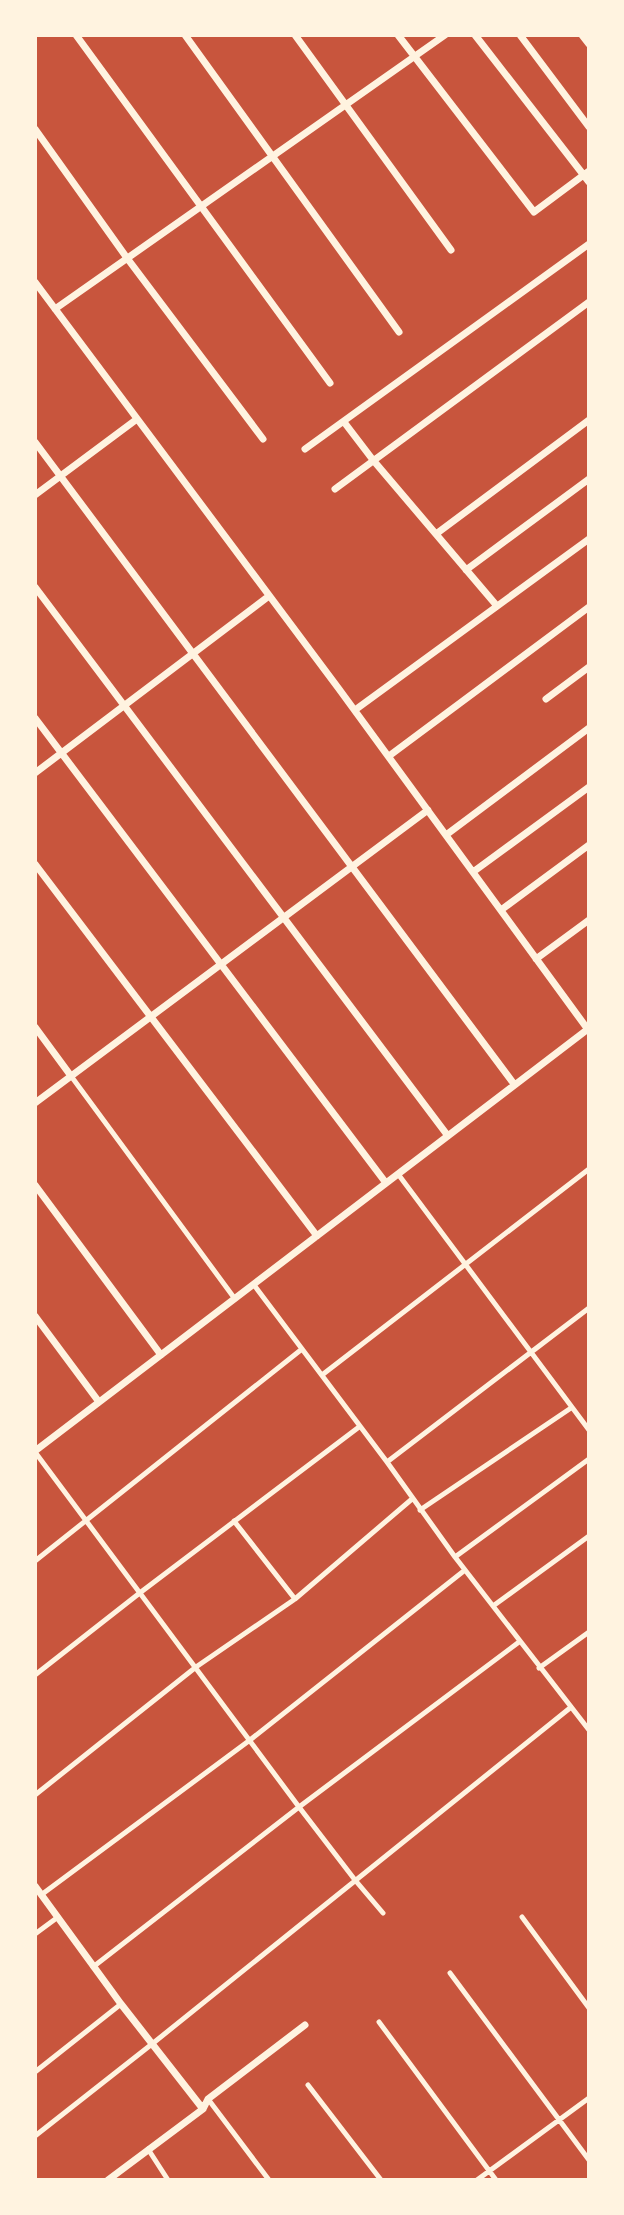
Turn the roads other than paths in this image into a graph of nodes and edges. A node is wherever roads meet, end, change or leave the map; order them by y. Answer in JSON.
{"nodes":[{"id":1,"x":76,"y":35,"type":"edge"},
{"id":2,"x":185,"y":35,"type":"edge"},
{"id":3,"x":295,"y":35,"type":"edge"},
{"id":4,"x":398,"y":35,"type":"edge"},
{"id":5,"x":445,"y":35,"type":"edge"},
{"id":6,"x":475,"y":35,"type":"edge"},
{"id":7,"x":520,"y":35,"type":"edge"},
{"id":8,"x":582,"y":35,"type":"edge"},
{"id":9,"x":589,"y":44,"type":"edge"},
{"id":10,"x":414,"y":58,"type":"junction"},
{"id":11,"x":345,"y":105,"type":"junction"},
{"id":12,"x":589,"y":127,"type":"edge"},
{"id":13,"x":35,"y":130,"type":"edge"},
{"id":14,"x":274,"y":156,"type":"junction"},
{"id":15,"x":586,"y":173,"type":"edge"},
{"id":16,"x":589,"y":182,"type":"edge"},
{"id":17,"x":200,"y":207,"type":"junction"},
{"id":18,"x":589,"y":244,"type":"edge"},
{"id":19,"x":451,"y":250,"type":"dead end"},
{"id":20,"x":127,"y":258,"type":"junction"},
{"id":21,"x":35,"y":282,"type":"edge"},
{"id":22,"x":589,"y":302,"type":"edge"},
{"id":23,"x":55,"y":309,"type":"junction"},
{"id":24,"x":399,"y":332,"type":"dead end"},
{"id":25,"x":330,"y":383,"type":"dead end"},
{"id":26,"x":136,"y":419,"type":"junction"},
{"id":27,"x":589,"y":420,"type":"edge"},
{"id":28,"x":344,"y":422,"type":"junction"},
{"id":29,"x":262,"y":439,"type":"dead end"},
{"id":30,"x":35,"y":442,"type":"edge"},
{"id":31,"x":305,"y":449,"type":"dead end"},
{"id":32,"x":373,"y":460,"type":"junction"},
{"id":33,"x":60,"y":476,"type":"junction"},
{"id":34,"x":589,"y":479,"type":"edge"},
{"id":35,"x":335,"y":489,"type":"dead end"},
{"id":36,"x":35,"y":495,"type":"edge"},
{"id":37,"x":436,"y":534,"type":"junction"},
{"id":38,"x":589,"y":539,"type":"edge"},
{"id":39,"x":466,"y":569,"type":"junction"},
{"id":40,"x":35,"y":587,"type":"edge"},
{"id":41,"x":270,"y":596,"type":"junction"},
{"id":42,"x":497,"y":606,"type":"junction"},
{"id":43,"x":589,"y":607,"type":"edge"},
{"id":44,"x":193,"y":654,"type":"junction"},
{"id":45,"x":589,"y":667,"type":"edge"},
{"id":46,"x":546,"y":699,"type":"dead end"},
{"id":47,"x":124,"y":706,"type":"junction"},
{"id":48,"x":355,"y":710,"type":"junction"},
{"id":49,"x":35,"y":718,"type":"edge"},
{"id":50,"x":589,"y":728,"type":"edge"},
{"id":51,"x":62,"y":753,"type":"junction"},
{"id":52,"x":389,"y":756,"type":"junction"},
{"id":53,"x":35,"y":773,"type":"edge"},
{"id":54,"x":589,"y":787,"type":"edge"},
{"id":55,"x":428,"y":810,"type":"junction"},
{"id":56,"x":446,"y":835,"type":"junction"},
{"id":57,"x":589,"y":845,"type":"edge"},
{"id":58,"x":35,"y":864,"type":"edge"},
{"id":59,"x":352,"y":867,"type":"junction"},
{"id":60,"x":473,"y":872,"type":"junction"},
{"id":61,"x":501,"y":910,"type":"junction"},
{"id":62,"x":284,"y":918,"type":"junction"},
{"id":63,"x":589,"y":920,"type":"edge"},
{"id":64,"x":536,"y":959,"type":"junction"},
{"id":65,"x":221,"y":965,"type":"junction"},
{"id":66,"x":150,"y":1017,"type":"junction"},
{"id":67,"x":35,"y":1027,"type":"edge"},
{"id":68,"x":588,"y":1030,"type":"edge"},
{"id":69,"x":71,"y":1076,"type":"junction"},
{"id":70,"x":514,"y":1084,"type":"junction"},
{"id":71,"x":35,"y":1103,"type":"edge"},
{"id":72,"x":448,"y":1136,"type":"junction"},
{"id":73,"x":589,"y":1169,"type":"edge"},
{"id":74,"x":398,"y":1174,"type":"junction"},
{"id":75,"x":386,"y":1183,"type":"junction"},
{"id":76,"x":35,"y":1185,"type":"edge"},
{"id":77,"x":317,"y":1236,"type":"junction"},
{"id":78,"x":465,"y":1263,"type":"junction"},
{"id":79,"x":254,"y":1284,"type":"junction"},
{"id":80,"x":235,"y":1299,"type":"junction"},
{"id":81,"x":589,"y":1308,"type":"edge"},
{"id":82,"x":35,"y":1316,"type":"edge"},
{"id":83,"x":302,"y":1349,"type":"junction"},
{"id":84,"x":531,"y":1352,"type":"junction"},
{"id":85,"x":161,"y":1355,"type":"junction"},
{"id":86,"x":322,"y":1375,"type":"junction"},
{"id":87,"x":99,"y":1402,"type":"junction"},
{"id":88,"x":571,"y":1408,"type":"junction"},
{"id":89,"x":359,"y":1427,"type":"junction"},
{"id":90,"x":589,"y":1430,"type":"edge"},
{"id":91,"x":35,"y":1451,"type":"edge"},
{"id":92,"x":589,"y":1459,"type":"edge"},
{"id":93,"x":387,"y":1462,"type":"junction"},
{"id":94,"x":412,"y":1499,"type":"junction"},
{"id":95,"x":420,"y":1510,"type":"junction"},
{"id":96,"x":87,"y":1520,"type":"junction"},
{"id":97,"x":234,"y":1521,"type":"junction"},
{"id":98,"x":589,"y":1536,"type":"edge"},
{"id":99,"x":455,"y":1557,"type":"junction"},
{"id":100,"x":35,"y":1561,"type":"edge"},
{"id":101,"x":465,"y":1570,"type":"junction"},
{"id":102,"x":141,"y":1592,"type":"junction"},
{"id":103,"x":295,"y":1599,"type":"junction"},
{"id":104,"x":493,"y":1606,"type":"junction"},
{"id":105,"x":589,"y":1632,"type":"edge"},
{"id":106,"x":519,"y":1643,"type":"junction"},
{"id":107,"x":196,"y":1667,"type":"junction"},
{"id":108,"x":539,"y":1668,"type":"junction"},
{"id":109,"x":35,"y":1675,"type":"edge"},
{"id":110,"x":570,"y":1708,"type":"junction"},
{"id":111,"x":589,"y":1730,"type":"edge"},
{"id":112,"x":250,"y":1740,"type":"junction"},
{"id":113,"x":35,"y":1795,"type":"edge"},
{"id":114,"x":299,"y":1807,"type":"junction"},
{"id":115,"x":355,"y":1880,"type":"junction"},
{"id":116,"x":35,"y":1886,"type":"edge"},
{"id":117,"x":41,"y":1895,"type":"junction"},
{"id":118,"x":383,"y":1913,"type":"dead end"},
{"id":119,"x":58,"y":1917,"type":"junction"},
{"id":120,"x":522,"y":1917,"type":"dead end"},
{"id":121,"x":35,"y":1934,"type":"edge"},
{"id":122,"x":93,"y":1966,"type":"junction"},
{"id":123,"x":450,"y":1973,"type":"dead end"},
{"id":124,"x":121,"y":2004,"type":"junction"},
{"id":125,"x":589,"y":2008,"type":"edge"},
{"id":126,"x":379,"y":2022,"type":"dead end"},
{"id":127,"x":304,"y":2025,"type":"dead end"},
{"id":128,"x":152,"y":2044,"type":"junction"},
{"id":129,"x":35,"y":2072,"type":"edge"},
{"id":130,"x":308,"y":2085,"type":"dead end"},
{"id":131,"x":589,"y":2098,"type":"edge"},
{"id":132,"x":208,"y":2099,"type":"junction"},
{"id":133,"x":203,"y":2109,"type":"junction"},
{"id":134,"x":559,"y":2120,"type":"junction"},
{"id":135,"x":35,"y":2136,"type":"edge"},
{"id":136,"x":148,"y":2149,"type":"junction"},
{"id":137,"x":589,"y":2160,"type":"edge"},
{"id":138,"x":490,"y":2171,"type":"junction"},
{"id":139,"x":108,"y":2180,"type":"edge"},
{"id":140,"x":168,"y":2180,"type":"edge"},
{"id":141,"x":269,"y":2180,"type":"edge"},
{"id":142,"x":381,"y":2180,"type":"edge"},
{"id":143,"x":477,"y":2180,"type":"edge"},
{"id":144,"x":496,"y":2180,"type":"edge"}],
"edges":[{"from":1,"to":17,"type":"street"},
{"from":2,"to":14,"type":"street"},
{"from":3,"to":11,"type":"street"},
{"from":4,"to":10,"type":"street"},
{"from":5,"to":10,"type":"street"},
{"from":6,"to":15,"type":"street"},
{"from":7,"to":12,"type":"street"},
{"from":8,"to":9,"type":"street"},
{"from":10,"to":11,"type":"street"},
{"from":10,"to":15,"type":"street"},
{"from":11,"to":14,"type":"street"},
{"from":11,"to":19,"type":"street"},
{"from":13,"to":20,"type":"street"},
{"from":14,"to":17,"type":"street"},
{"from":14,"to":24,"type":"street"},
{"from":15,"to":16,"type":"street"},
{"from":17,"to":20,"type":"street"},
{"from":17,"to":25,"type":"street"},
{"from":18,"to":28,"type":"street"},
{"from":20,"to":23,"type":"street"},
{"from":20,"to":29,"type":"street"},
{"from":21,"to":23,"type":"street"},
{"from":22,"to":32,"type":"street"},
{"from":23,"to":26,"type":"street"},
{"from":26,"to":33,"type":"street"},
{"from":26,"to":41,"type":"street"},
{"from":27,"to":37,"type":"street"},
{"from":28,"to":31,"type":"street"},
{"from":28,"to":32,"type":"street"},
{"from":30,"to":33,"type":"street"},
{"from":32,"to":35,"type":"street"},
{"from":32,"to":37,"type":"street"},
{"from":33,"to":36,"type":"street"},
{"from":33,"to":44,"type":"street"},
{"from":34,"to":39,"type":"street"},
{"from":37,"to":39,"type":"street"},
{"from":38,"to":42,"type":"street"},
{"from":39,"to":42,"type":"street"},
{"from":40,"to":47,"type":"street"},
{"from":41,"to":44,"type":"street"},
{"from":41,"to":48,"type":"street"},
{"from":42,"to":48,"type":"street"},
{"from":43,"to":52,"type":"street"},
{"from":44,"to":47,"type":"street"},
{"from":44,"to":59,"type":"street"},
{"from":45,"to":46,"type":"street"},
{"from":47,"to":51,"type":"street"},
{"from":47,"to":62,"type":"street"},
{"from":48,"to":52,"type":"street"},
{"from":49,"to":51,"type":"street"},
{"from":50,"to":56,"type":"street"},
{"from":51,"to":53,"type":"street"},
{"from":51,"to":65,"type":"street"},
{"from":52,"to":55,"type":"street"},
{"from":54,"to":60,"type":"street"},
{"from":55,"to":56,"type":"street"},
{"from":55,"to":59,"type":"street"},
{"from":56,"to":60,"type":"street"},
{"from":57,"to":61,"type":"street"},
{"from":58,"to":66,"type":"street"},
{"from":59,"to":62,"type":"street"},
{"from":59,"to":70,"type":"street"},
{"from":60,"to":61,"type":"street"},
{"from":61,"to":64,"type":"street"},
{"from":62,"to":65,"type":"street"},
{"from":62,"to":72,"type":"street"},
{"from":63,"to":64,"type":"street"},
{"from":64,"to":68,"type":"street"},
{"from":65,"to":66,"type":"street"},
{"from":65,"to":75,"type":"street"},
{"from":66,"to":69,"type":"street"},
{"from":66,"to":77,"type":"street"},
{"from":67,"to":69,"type":"street"},
{"from":68,"to":70,"type":"street"},
{"from":69,"to":71,"type":"street"},
{"from":69,"to":80,"type":"lane"},
{"from":70,"to":72,"type":"street"},
{"from":72,"to":74,"type":"street"},
{"from":73,"to":78,"type":"lane"},
{"from":74,"to":75,"type":"street"},
{"from":74,"to":78,"type":"lane"},
{"from":75,"to":77,"type":"street"},
{"from":76,"to":85,"type":"street"},
{"from":77,"to":79,"type":"street"},
{"from":78,"to":84,"type":"lane"},
{"from":78,"to":86,"type":"lane"},
{"from":79,"to":80,"type":"street"},
{"from":79,"to":83,"type":"lane"},
{"from":80,"to":85,"type":"street"},
{"from":81,"to":84,"type":"lane"},
{"from":82,"to":87,"type":"street"},
{"from":83,"to":86,"type":"lane"},
{"from":83,"to":96,"type":"lane"},
{"from":84,"to":88,"type":"lane"},
{"from":84,"to":93,"type":"lane"},
{"from":85,"to":87,"type":"street"},
{"from":86,"to":89,"type":"lane"},
{"from":87,"to":91,"type":"street"},
{"from":88,"to":90,"type":"lane"},
{"from":88,"to":95,"type":"lane"},
{"from":89,"to":93,"type":"lane"},
{"from":89,"to":97,"type":"lane"},
{"from":91,"to":96,"type":"lane"},
{"from":92,"to":99,"type":"lane"},
{"from":93,"to":94,"type":"lane"},
{"from":94,"to":95,"type":"lane"},
{"from":94,"to":103,"type":"lane"},
{"from":95,"to":99,"type":"lane"},
{"from":96,"to":100,"type":"lane"},
{"from":96,"to":102,"type":"lane"},
{"from":97,"to":102,"type":"lane"},
{"from":97,"to":103,"type":"lane"},
{"from":98,"to":104,"type":"lane"},
{"from":99,"to":101,"type":"lane"},
{"from":101,"to":104,"type":"lane"},
{"from":101,"to":112,"type":"lane"},
{"from":102,"to":107,"type":"lane"},
{"from":102,"to":109,"type":"lane"},
{"from":103,"to":107,"type":"lane"},
{"from":104,"to":106,"type":"lane"},
{"from":105,"to":108,"type":"lane"},
{"from":106,"to":108,"type":"lane"},
{"from":106,"to":114,"type":"lane"},
{"from":107,"to":112,"type":"lane"},
{"from":107,"to":113,"type":"lane"},
{"from":108,"to":110,"type":"lane"},
{"from":110,"to":111,"type":"lane"},
{"from":110,"to":115,"type":"lane"},
{"from":112,"to":114,"type":"lane"},
{"from":112,"to":117,"type":"lane"},
{"from":114,"to":115,"type":"lane"},
{"from":114,"to":122,"type":"lane"},
{"from":115,"to":118,"type":"lane"},
{"from":115,"to":128,"type":"lane"},
{"from":116,"to":117,"type":"street"},
{"from":117,"to":119,"type":"street"},
{"from":119,"to":121,"type":"lane"},
{"from":119,"to":122,"type":"street"},
{"from":120,"to":125,"type":"lane"},
{"from":122,"to":124,"type":"street"},
{"from":123,"to":134,"type":"lane"},
{"from":124,"to":128,"type":"street"},
{"from":124,"to":129,"type":"lane"},
{"from":126,"to":138,"type":"lane"},
{"from":127,"to":132,"type":"street"},
{"from":128,"to":133,"type":"street"},
{"from":128,"to":135,"type":"lane"},
{"from":130,"to":142,"type":"lane"},
{"from":131,"to":134,"type":"lane"},
{"from":132,"to":133,"type":"street"},
{"from":132,"to":141,"type":"lane"},
{"from":133,"to":136,"type":"street"},
{"from":134,"to":137,"type":"lane"},
{"from":134,"to":138,"type":"lane"},
{"from":136,"to":139,"type":"street"},
{"from":136,"to":140,"type":"lane"},
{"from":138,"to":143,"type":"lane"},
{"from":138,"to":144,"type":"lane"}]}
